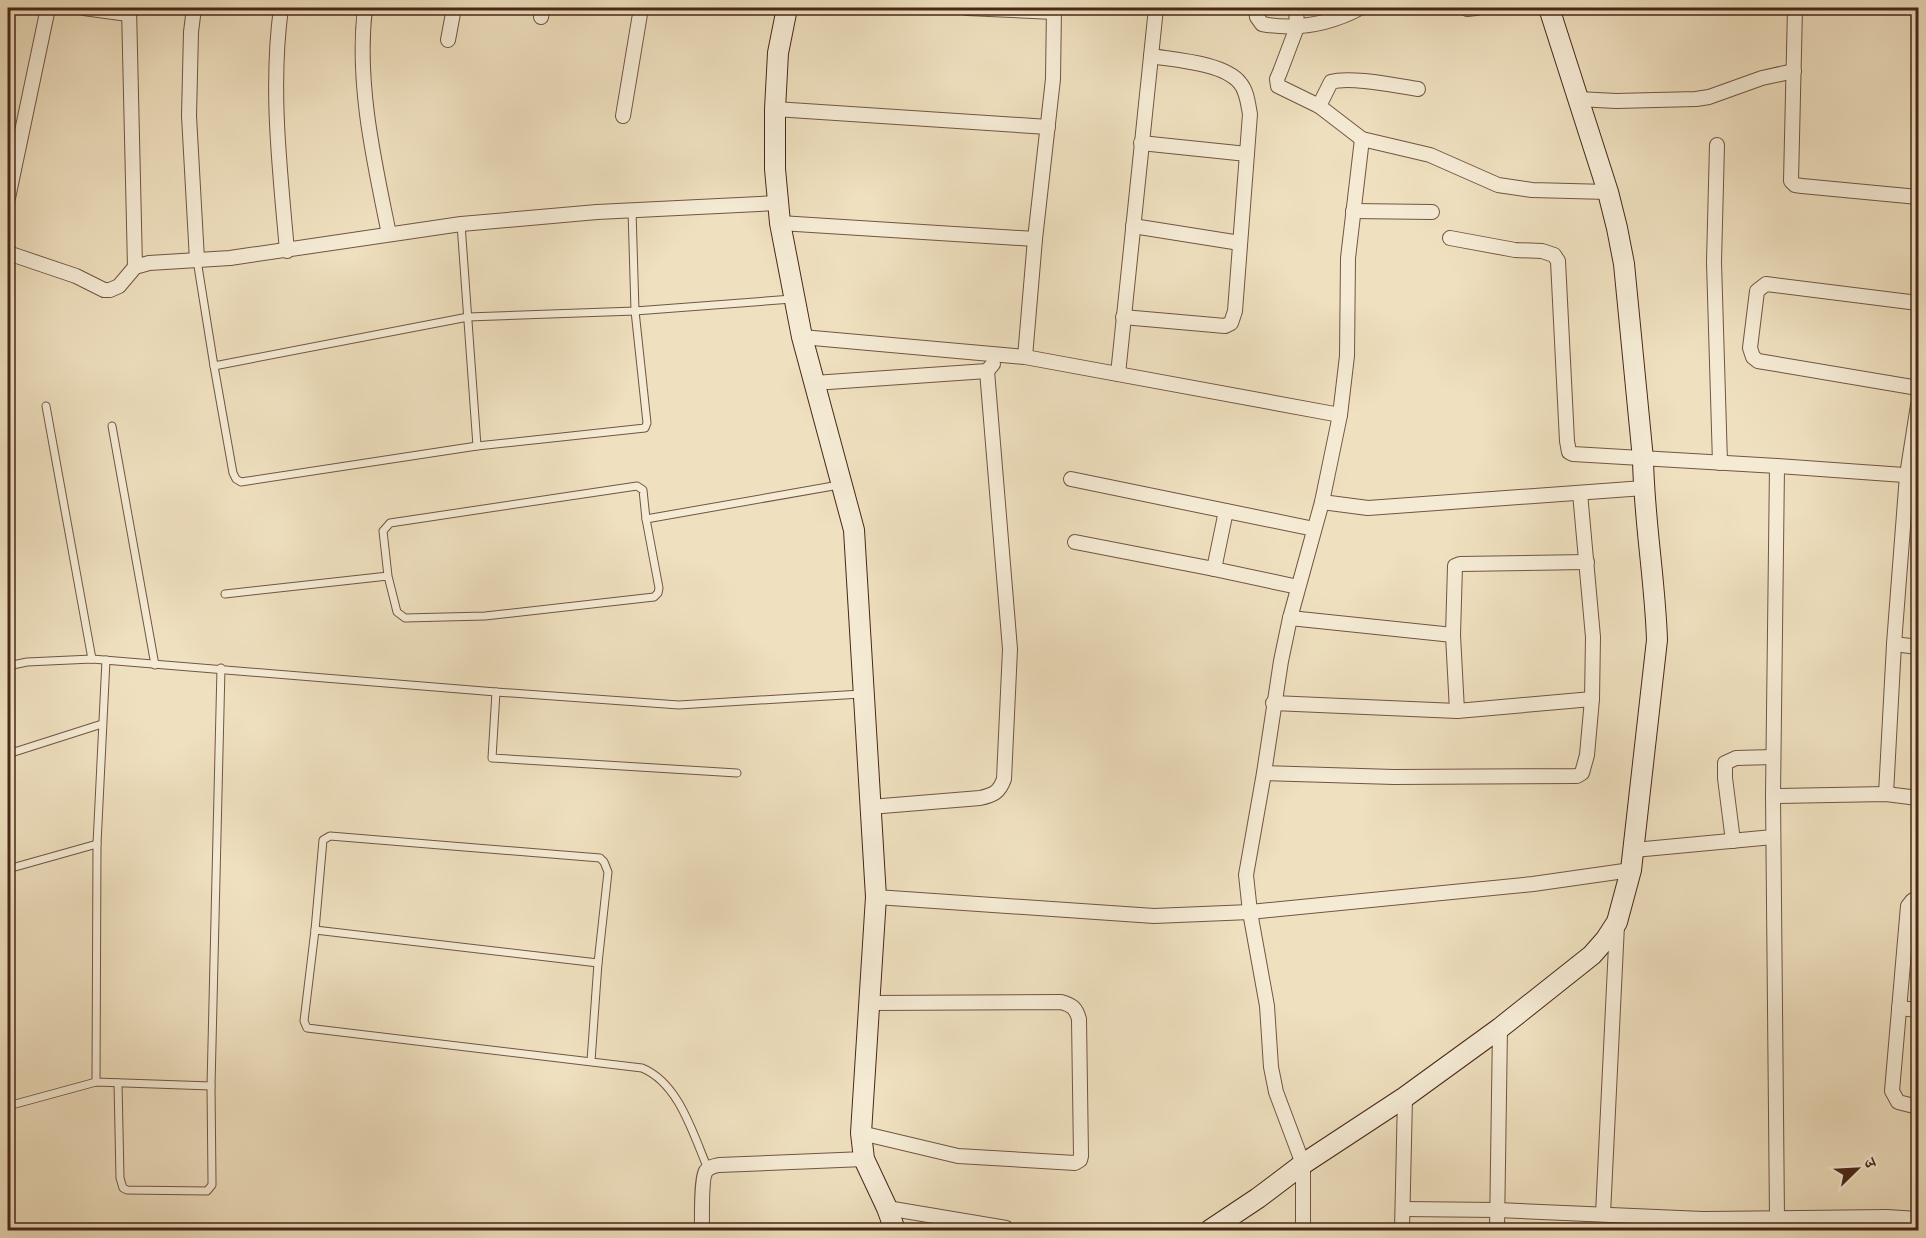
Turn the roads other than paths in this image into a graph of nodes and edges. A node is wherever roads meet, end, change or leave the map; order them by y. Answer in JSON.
{"nodes":[{"id":1,"x":48,"y":8,"type":"edge"},
{"id":2,"x":84,"y":8,"type":"edge"},
{"id":3,"x":194,"y":8,"type":"edge"},
{"id":4,"x":281,"y":8,"type":"edge"},
{"id":5,"x":365,"y":8,"type":"edge"},
{"id":6,"x":454,"y":8,"type":"edge"},
{"id":7,"x":641,"y":8,"type":"edge"},
{"id":8,"x":787,"y":8,"type":"edge"},
{"id":9,"x":967,"y":8,"type":"edge"},
{"id":10,"x":1156,"y":8,"type":"edge"},
{"id":11,"x":1256,"y":8,"type":"edge"},
{"id":12,"x":1296,"y":8,"type":"edge"},
{"id":13,"x":1360,"y":8,"type":"edge"},
{"id":14,"x":1549,"y":8,"type":"edge"},
{"id":15,"x":1795,"y":8,"type":"edge"},
{"id":16,"x":1054,"y":10,"type":"edge"},
{"id":17,"x":129,"y":11,"type":"edge"},
{"id":18,"x":1297,"y":27,"type":"junction"},
{"id":19,"x":448,"y":40,"type":"dead end"},
{"id":20,"x":1151,"y":56,"type":"junction"},
{"id":21,"x":1794,"y":71,"type":"junction"},
{"id":22,"x":1418,"y":88,"type":"dead end"},
{"id":23,"x":1578,"y":99,"type":"junction"},
{"id":24,"x":1319,"y":106,"type":"junction"},
{"id":25,"x":775,"y":110,"type":"junction"},
{"id":26,"x":623,"y":116,"type":"dead end"},
{"id":27,"x":1048,"y":127,"type":"junction"},
{"id":28,"x":1362,"y":139,"type":"junction"},
{"id":29,"x":1141,"y":143,"type":"junction"},
{"id":30,"x":1717,"y":146,"type":"dead end"},
{"id":31,"x":1247,"y":154,"type":"junction"},
{"id":32,"x":1608,"y":192,"type":"junction"},
{"id":33,"x":1918,"y":197,"type":"edge"},
{"id":34,"x":8,"y":198,"type":"edge"},
{"id":35,"x":777,"y":203,"type":"junction"},
{"id":36,"x":632,"y":210,"type":"junction"},
{"id":37,"x":1353,"y":211,"type":"junction"},
{"id":38,"x":1432,"y":212,"type":"dead end"},
{"id":39,"x":780,"y":223,"type":"junction"},
{"id":40,"x":461,"y":224,"type":"junction"},
{"id":41,"x":1133,"y":226,"type":"junction"},
{"id":42,"x":389,"y":234,"type":"junction"},
{"id":43,"x":1450,"y":238,"type":"dead end"},
{"id":44,"x":1035,"y":239,"type":"junction"},
{"id":45,"x":1240,"y":243,"type":"junction"},
{"id":46,"x":287,"y":251,"type":"junction"},
{"id":47,"x":8,"y":253,"type":"edge"},
{"id":48,"x":197,"y":260,"type":"junction"},
{"id":49,"x":135,"y":267,"type":"junction"},
{"id":50,"x":794,"y":299,"type":"junction"},
{"id":51,"x":1918,"y":303,"type":"edge"},
{"id":52,"x":635,"y":311,"type":"junction"},
{"id":53,"x":468,"y":317,"type":"junction"},
{"id":54,"x":1123,"y":317,"type":"junction"},
{"id":55,"x":802,"y":337,"type":"junction"},
{"id":56,"x":996,"y":354,"type":"junction"},
{"id":57,"x":1025,"y":357,"type":"junction"},
{"id":58,"x":214,"y":366,"type":"junction"},
{"id":59,"x":987,"y":371,"type":"junction"},
{"id":60,"x":1118,"y":374,"type":"junction"},
{"id":61,"x":814,"y":383,"type":"junction"},
{"id":62,"x":1918,"y":388,"type":"edge"},
{"id":63,"x":1918,"y":405,"type":"edge"},
{"id":64,"x":46,"y":406,"type":"dead end"},
{"id":65,"x":1340,"y":415,"type":"junction"},
{"id":66,"x":112,"y":426,"type":"dead end"},
{"id":67,"x":477,"y":446,"type":"junction"},
{"id":68,"x":1643,"y":459,"type":"junction"},
{"id":69,"x":1720,"y":463,"type":"junction"},
{"id":70,"x":1777,"y":466,"type":"junction"},
{"id":71,"x":1913,"y":475,"type":"edge"},
{"id":72,"x":1071,"y":479,"type":"dead end"},
{"id":73,"x":841,"y":484,"type":"junction"},
{"id":74,"x":1644,"y":488,"type":"junction"},
{"id":75,"x":1580,"y":493,"type":"junction"},
{"id":76,"x":1322,"y":502,"type":"junction"},
{"id":77,"x":1226,"y":511,"type":"junction"},
{"id":78,"x":646,"y":519,"type":"junction"},
{"id":79,"x":1314,"y":529,"type":"junction"},
{"id":80,"x":1075,"y":542,"type":"dead end"},
{"id":81,"x":1587,"y":562,"type":"junction"},
{"id":82,"x":1214,"y":569,"type":"junction"},
{"id":83,"x":388,"y":576,"type":"junction"},
{"id":84,"x":1298,"y":587,"type":"junction"},
{"id":85,"x":225,"y":594,"type":"dead end"},
{"id":86,"x":1290,"y":618,"type":"junction"},
{"id":87,"x":1453,"y":635,"type":"junction"},
{"id":88,"x":1894,"y":644,"type":"junction"},
{"id":89,"x":1918,"y":647,"type":"edge"},
{"id":90,"x":92,"y":659,"type":"junction"},
{"id":91,"x":106,"y":660,"type":"junction"},
{"id":92,"x":155,"y":665,"type":"junction"},
{"id":93,"x":8,"y":666,"type":"edge"},
{"id":94,"x":221,"y":668,"type":"junction"},
{"id":95,"x":496,"y":692,"type":"junction"},
{"id":96,"x":864,"y":693,"type":"junction"},
{"id":97,"x":1592,"y":699,"type":"junction"},
{"id":98,"x":1273,"y":703,"type":"junction"},
{"id":99,"x":1457,"y":711,"type":"junction"},
{"id":100,"x":102,"y":724,"type":"junction"},
{"id":101,"x":8,"y":754,"type":"edge"},
{"id":102,"x":1773,"y":757,"type":"junction"},
{"id":103,"x":1264,"y":772,"type":"junction"},
{"id":104,"x":737,"y":773,"type":"dead end"},
{"id":105,"x":1886,"y":794,"type":"junction"},
{"id":106,"x":1773,"y":796,"type":"junction"},
{"id":107,"x":1918,"y":798,"type":"edge"},
{"id":108,"x":870,"y":807,"type":"junction"},
{"id":109,"x":1773,"y":837,"type":"junction"},
{"id":110,"x":1733,"y":841,"type":"junction"},
{"id":111,"x":97,"y":844,"type":"junction"},
{"id":112,"x":1634,"y":850,"type":"junction"},
{"id":113,"x":8,"y":869,"type":"edge"},
{"id":114,"x":1631,"y":870,"type":"junction"},
{"id":115,"x":876,"y":897,"type":"junction"},
{"id":116,"x":1918,"y":897,"type":"edge"},
{"id":117,"x":1250,"y":912,"type":"junction"},
{"id":118,"x":1617,"y":922,"type":"junction"},
{"id":119,"x":315,"y":930,"type":"junction"},
{"id":120,"x":598,"y":963,"type":"junction"},
{"id":121,"x":869,"y":1003,"type":"junction"},
{"id":122,"x":1899,"y":1008,"type":"junction"},
{"id":123,"x":1918,"y":1010,"type":"edge"},
{"id":124,"x":1500,"y":1028,"type":"junction"},
{"id":125,"x":591,"y":1061,"type":"junction"},
{"id":126,"x":96,"y":1082,"type":"junction"},
{"id":127,"x":118,"y":1083,"type":"junction"},
{"id":128,"x":211,"y":1086,"type":"junction"},
{"id":129,"x":1405,"y":1097,"type":"junction"},
{"id":130,"x":8,"y":1106,"type":"edge"},
{"id":131,"x":1918,"y":1107,"type":"edge"},
{"id":132,"x":861,"y":1133,"type":"junction"},
{"id":133,"x":864,"y":1159,"type":"junction"},
{"id":134,"x":1303,"y":1164,"type":"junction"},
{"id":135,"x":708,"y":1169,"type":"junction"},
{"id":136,"x":887,"y":1208,"type":"junction"},
{"id":137,"x":1403,"y":1209,"type":"junction"},
{"id":138,"x":1498,"y":1210,"type":"junction"},
{"id":139,"x":1603,"y":1214,"type":"junction"},
{"id":140,"x":1918,"y":1219,"type":"edge"},
{"id":141,"x":1776,"y":1224,"type":"edge"},
{"id":142,"x":1886,"y":1224,"type":"edge"},
{"id":143,"x":1006,"y":1228,"type":"dead end"},
{"id":144,"x":702,"y":1230,"type":"edge"},
{"id":145,"x":895,"y":1230,"type":"edge"},
{"id":146,"x":1209,"y":1230,"type":"edge"},
{"id":147,"x":1303,"y":1230,"type":"edge"},
{"id":148,"x":1402,"y":1230,"type":"edge"},
{"id":149,"x":1497,"y":1230,"type":"edge"}],
"edges":[{"from":1,"to":34,"type":"street"},
{"from":2,"to":17,"type":"street"},
{"from":3,"to":48,"type":"street"},
{"from":4,"to":46,"type":"street"},
{"from":5,"to":42,"type":"street"},
{"from":6,"to":19,"type":"street"},
{"from":7,"to":26,"type":"street"},
{"from":8,"to":25,"type":"street"},
{"from":9,"to":16,"type":"street"},
{"from":10,"to":20,"type":"street"},
{"from":11,"to":18,"type":"street"},
{"from":12,"to":18,"type":"street"},
{"from":13,"to":18,"type":"street"},
{"from":14,"to":23,"type":"street"},
{"from":15,"to":21,"type":"street"},
{"from":16,"to":27,"type":"street"},
{"from":17,"to":49,"type":"street"},
{"from":18,"to":24,"type":"street"},
{"from":20,"to":29,"type":"street"},
{"from":20,"to":31,"type":"street"},
{"from":21,"to":23,"type":"street"},
{"from":21,"to":33,"type":"street"},
{"from":22,"to":24,"type":"street"},
{"from":23,"to":32,"type":"street"},
{"from":24,"to":28,"type":"street"},
{"from":25,"to":27,"type":"street"},
{"from":25,"to":35,"type":"street"},
{"from":27,"to":44,"type":"street"},
{"from":28,"to":32,"type":"street"},
{"from":28,"to":37,"type":"street"},
{"from":29,"to":31,"type":"street"},
{"from":29,"to":41,"type":"street"},
{"from":30,"to":69,"type":"street"},
{"from":31,"to":45,"type":"street"},
{"from":32,"to":68,"type":"street"},
{"from":35,"to":36,"type":"street"},
{"from":35,"to":39,"type":"street"},
{"from":36,"to":40,"type":"street"},
{"from":36,"to":52,"type":"lane"},
{"from":37,"to":38,"type":"street"},
{"from":37,"to":65,"type":"street"},
{"from":39,"to":44,"type":"street"},
{"from":39,"to":50,"type":"street"},
{"from":40,"to":42,"type":"street"},
{"from":40,"to":53,"type":"lane"},
{"from":41,"to":45,"type":"street"},
{"from":41,"to":54,"type":"street"},
{"from":42,"to":46,"type":"street"},
{"from":43,"to":68,"type":"street"},
{"from":44,"to":57,"type":"street"},
{"from":45,"to":54,"type":"street"},
{"from":46,"to":48,"type":"street"},
{"from":47,"to":49,"type":"street"},
{"from":48,"to":49,"type":"street"},
{"from":48,"to":58,"type":"lane"},
{"from":50,"to":52,"type":"lane"},
{"from":50,"to":55,"type":"street"},
{"from":51,"to":62,"type":"street"},
{"from":52,"to":53,"type":"lane"},
{"from":52,"to":67,"type":"lane"},
{"from":53,"to":58,"type":"lane"},
{"from":53,"to":67,"type":"lane"},
{"from":54,"to":60,"type":"street"},
{"from":55,"to":56,"type":"street"},
{"from":55,"to":61,"type":"street"},
{"from":56,"to":57,"type":"street"},
{"from":56,"to":59,"type":"street"},
{"from":57,"to":60,"type":"street"},
{"from":58,"to":67,"type":"lane"},
{"from":59,"to":61,"type":"street"},
{"from":59,"to":108,"type":"street"},
{"from":60,"to":65,"type":"street"},
{"from":61,"to":73,"type":"street"},
{"from":63,"to":71,"type":"street"},
{"from":64,"to":90,"type":"lane"},
{"from":65,"to":76,"type":"street"},
{"from":66,"to":92,"type":"lane"},
{"from":68,"to":69,"type":"street"},
{"from":68,"to":74,"type":"street"},
{"from":69,"to":70,"type":"street"},
{"from":70,"to":71,"type":"street"},
{"from":70,"to":102,"type":"street"},
{"from":71,"to":88,"type":"street"},
{"from":72,"to":77,"type":"street"},
{"from":73,"to":78,"type":"lane"},
{"from":73,"to":96,"type":"street"},
{"from":74,"to":75,"type":"street"},
{"from":74,"to":112,"type":"street"},
{"from":75,"to":76,"type":"street"},
{"from":75,"to":81,"type":"street"},
{"from":76,"to":79,"type":"street"},
{"from":77,"to":79,"type":"street"},
{"from":77,"to":82,"type":"street"},
{"from":78,"to":83,"type":"lane"},
{"from":78,"to":83,"type":"lane"},
{"from":79,"to":84,"type":"street"},
{"from":80,"to":82,"type":"street"},
{"from":81,"to":87,"type":"street"},
{"from":81,"to":97,"type":"street"},
{"from":82,"to":84,"type":"street"},
{"from":83,"to":85,"type":"lane"},
{"from":84,"to":86,"type":"street"},
{"from":86,"to":87,"type":"street"},
{"from":86,"to":98,"type":"street"},
{"from":87,"to":99,"type":"street"},
{"from":88,"to":89,"type":"street"},
{"from":88,"to":105,"type":"street"},
{"from":90,"to":91,"type":"lane"},
{"from":90,"to":93,"type":"lane"},
{"from":91,"to":92,"type":"lane"},
{"from":91,"to":100,"type":"lane"},
{"from":92,"to":94,"type":"lane"},
{"from":94,"to":95,"type":"lane"},
{"from":94,"to":128,"type":"lane"},
{"from":95,"to":96,"type":"lane"},
{"from":95,"to":104,"type":"lane"},
{"from":96,"to":108,"type":"street"},
{"from":97,"to":99,"type":"street"},
{"from":97,"to":103,"type":"street"},
{"from":98,"to":99,"type":"street"},
{"from":98,"to":103,"type":"street"},
{"from":100,"to":101,"type":"lane"},
{"from":100,"to":111,"type":"lane"},
{"from":102,"to":106,"type":"street"},
{"from":102,"to":110,"type":"street"},
{"from":103,"to":117,"type":"street"},
{"from":105,"to":106,"type":"street"},
{"from":105,"to":107,"type":"street"},
{"from":106,"to":109,"type":"street"},
{"from":108,"to":115,"type":"street"},
{"from":109,"to":110,"type":"street"},
{"from":109,"to":141,"type":"street"},
{"from":110,"to":112,"type":"street"},
{"from":111,"to":113,"type":"lane"},
{"from":111,"to":126,"type":"lane"},
{"from":112,"to":114,"type":"street"},
{"from":114,"to":117,"type":"street"},
{"from":114,"to":118,"type":"street"},
{"from":115,"to":117,"type":"street"},
{"from":115,"to":121,"type":"street"},
{"from":116,"to":122,"type":"street"},
{"from":117,"to":134,"type":"street"},
{"from":118,"to":124,"type":"street"},
{"from":118,"to":139,"type":"street"},
{"from":119,"to":120,"type":"lane"},
{"from":119,"to":120,"type":"lane"},
{"from":119,"to":125,"type":"lane"},
{"from":120,"to":125,"type":"lane"},
{"from":121,"to":132,"type":"street"},
{"from":121,"to":132,"type":"street"},
{"from":122,"to":123,"type":"street"},
{"from":122,"to":131,"type":"street"},
{"from":124,"to":129,"type":"street"},
{"from":124,"to":138,"type":"street"},
{"from":125,"to":135,"type":"lane"},
{"from":126,"to":127,"type":"lane"},
{"from":126,"to":130,"type":"lane"},
{"from":127,"to":128,"type":"lane"},
{"from":127,"to":128,"type":"lane"},
{"from":129,"to":134,"type":"street"},
{"from":129,"to":137,"type":"street"},
{"from":132,"to":133,"type":"street"},
{"from":133,"to":135,"type":"street"},
{"from":133,"to":136,"type":"street"},
{"from":134,"to":146,"type":"street"},
{"from":134,"to":147,"type":"street"},
{"from":135,"to":144,"type":"street"},
{"from":136,"to":143,"type":"street"},
{"from":136,"to":145,"type":"street"},
{"from":137,"to":138,"type":"street"},
{"from":137,"to":148,"type":"street"},
{"from":138,"to":139,"type":"street"},
{"from":138,"to":149,"type":"street"},
{"from":139,"to":141,"type":"street"},
{"from":140,"to":142,"type":"street"},
{"from":141,"to":142,"type":"street"}]}
